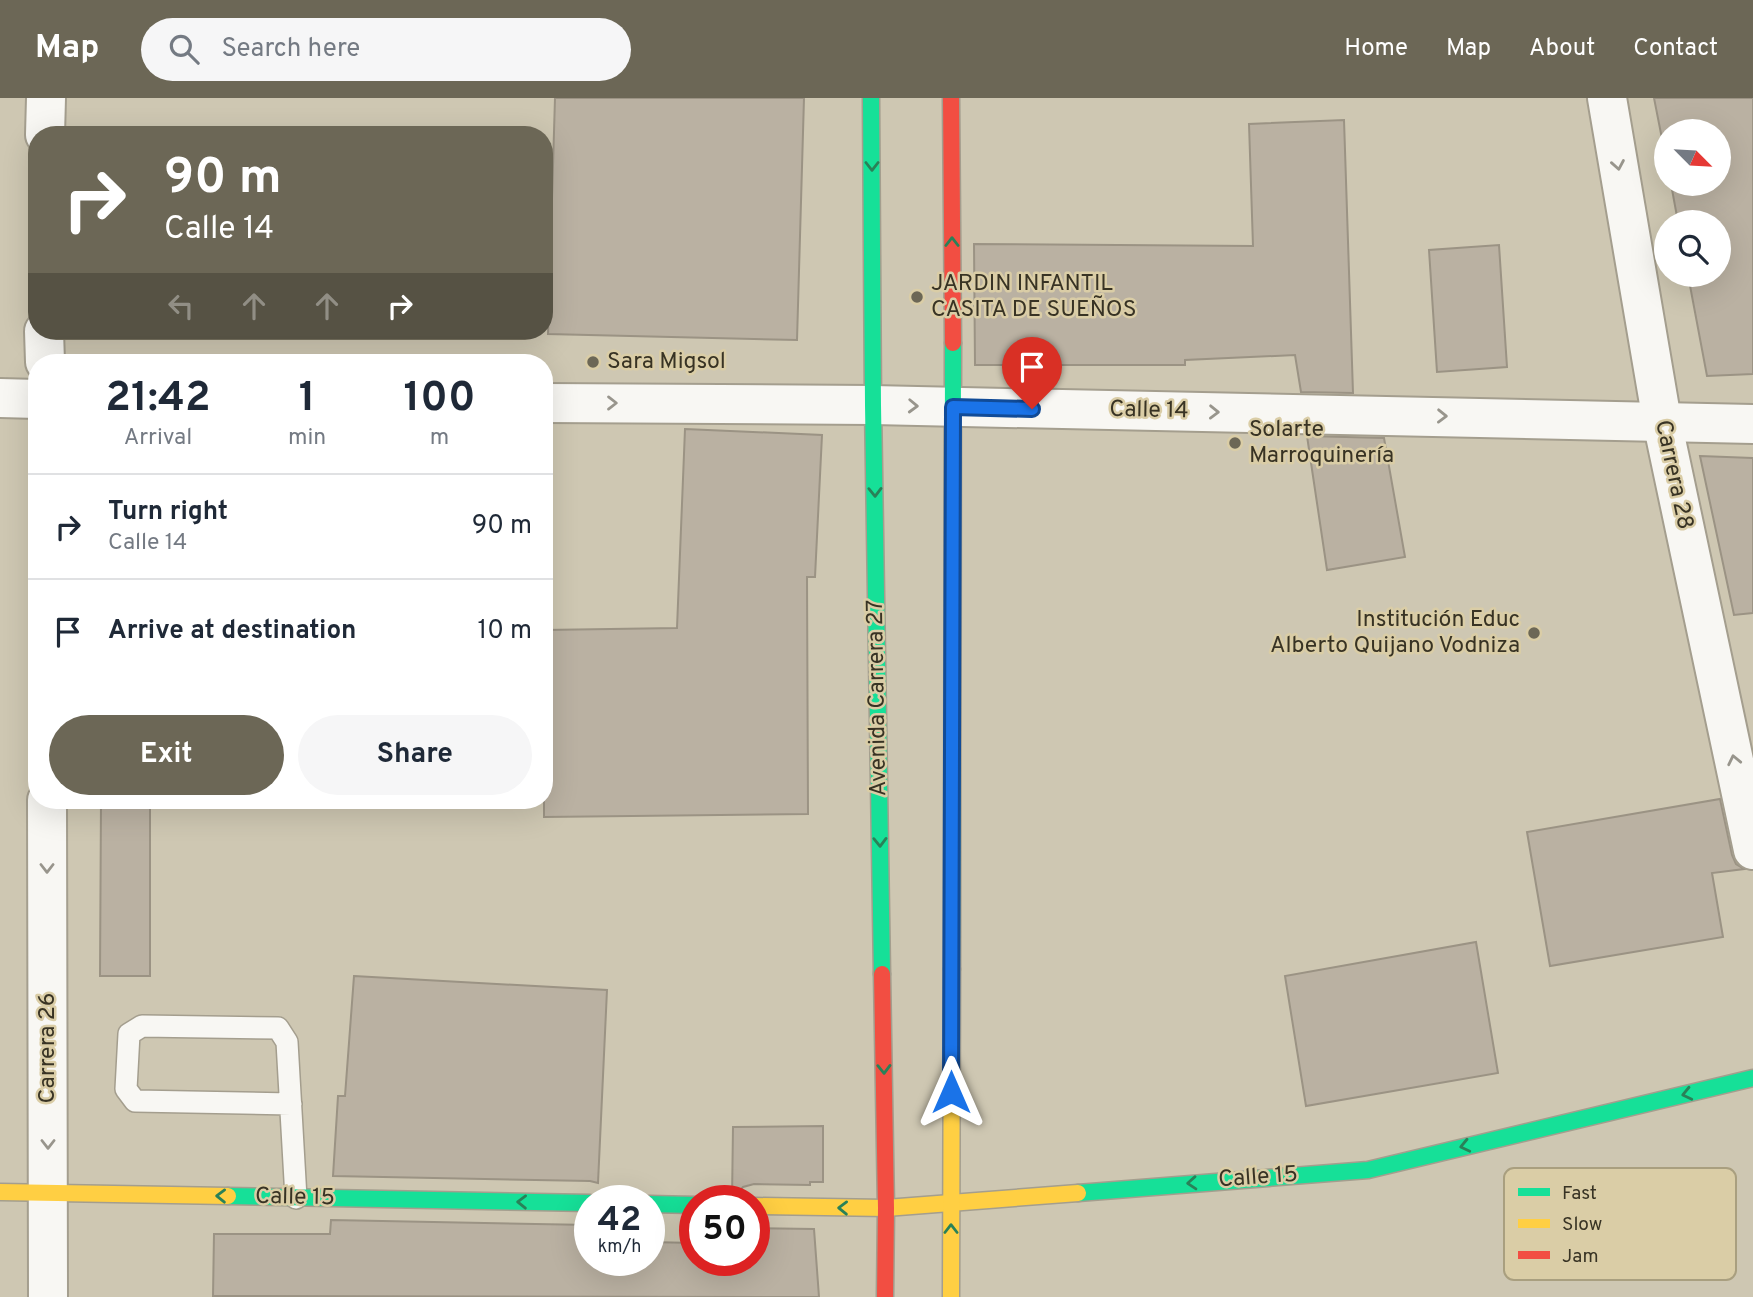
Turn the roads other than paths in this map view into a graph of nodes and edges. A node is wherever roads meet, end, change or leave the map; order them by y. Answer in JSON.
{"nodes":[{"id":1,"x":46,"y":98,"type":"edge"},
{"id":2,"x":871,"y":98,"type":"edge"},
{"id":3,"x":951,"y":98,"type":"edge"},
{"id":4,"x":1607,"y":98,"type":"edge"},
{"id":5,"x":45,"y":126,"type":"edge"},
{"id":6,"x":0,"y":398,"type":"edge"},
{"id":7,"x":28,"y":399,"type":"edge"},
{"id":8,"x":553,"y":403,"type":"edge"},
{"id":9,"x":873,"y":405,"type":"junction"},
{"id":10,"x":953,"y":407,"type":"junction"},
{"id":11,"x":1662,"y":421,"type":"junction"},
{"id":12,"x":1753,"y":424,"type":"edge"},
{"id":13,"x":47,"y":809,"type":"edge"},
{"id":14,"x":1753,"y":850,"type":"edge"},
{"id":15,"x":1753,"y":1078,"type":"edge"},
{"id":16,"x":291,"y":1104,"type":"junction"},
{"id":17,"x":0,"y":1192,"type":"edge"},
{"id":18,"x":49,"y":1193,"type":"junction"},
{"id":19,"x":296,"y":1198,"type":"junction"},
{"id":20,"x":950,"y":1202,"type":"junction"},
{"id":21,"x":574,"y":1203,"type":"edge"},
{"id":22,"x":770,"y":1206,"type":"edge"},
{"id":23,"x":886,"y":1208,"type":"junction"},
{"id":24,"x":48,"y":1297,"type":"edge"},
{"id":25,"x":885,"y":1297,"type":"edge"},
{"id":26,"x":951,"y":1297,"type":"edge"}],
"edges":[{"from":1,"to":5,"type":"street"},
{"from":2,"to":9,"type":"main road","name":"Avenida Carrera 27","one_way":true},
{"from":10,"to":3,"type":"main road","one_way":true},
{"from":4,"to":11,"type":"street","name":"Carrera 28","one_way":true},
{"from":6,"to":7,"type":"street"},
{"from":8,"to":9,"type":"street","name":"Calle 14","one_way":true},
{"from":9,"to":10,"type":"street","name":"Calle 14","one_way":true},
{"from":9,"to":23,"type":"main road","name":"Avenida Carrera 27","one_way":true},
{"from":10,"to":11,"type":"street","name":"Calle 14","one_way":true},
{"from":10,"to":20,"type":"main road"},
{"from":11,"to":12,"type":"street","name":"Calle 14"},
{"from":14,"to":11,"type":"street","name":"Carrera 28","one_way":true},
{"from":13,"to":18,"type":"street","name":"Carrera 26","one_way":true},
{"from":15,"to":20,"type":"main road","name":"Calle 15","one_way":true},
{"from":16,"to":16,"type":"lane"},
{"from":16,"to":19,"type":"lane"},
{"from":17,"to":18,"type":"main road","name":"Calle 15"},
{"from":19,"to":18,"type":"main road","name":"Calle 15","one_way":true},
{"from":18,"to":24,"type":"street","name":"Carrera 26"},
{"from":21,"to":19,"type":"main road","name":"Calle 15","one_way":true},
{"from":20,"to":23,"type":"main road","name":"Calle 15"},
{"from":26,"to":20,"type":"main road","one_way":true},
{"from":23,"to":22,"type":"main road","name":"Calle 15","one_way":true},
{"from":23,"to":25,"type":"main road","name":"Avenida Carrera 27"}]}
